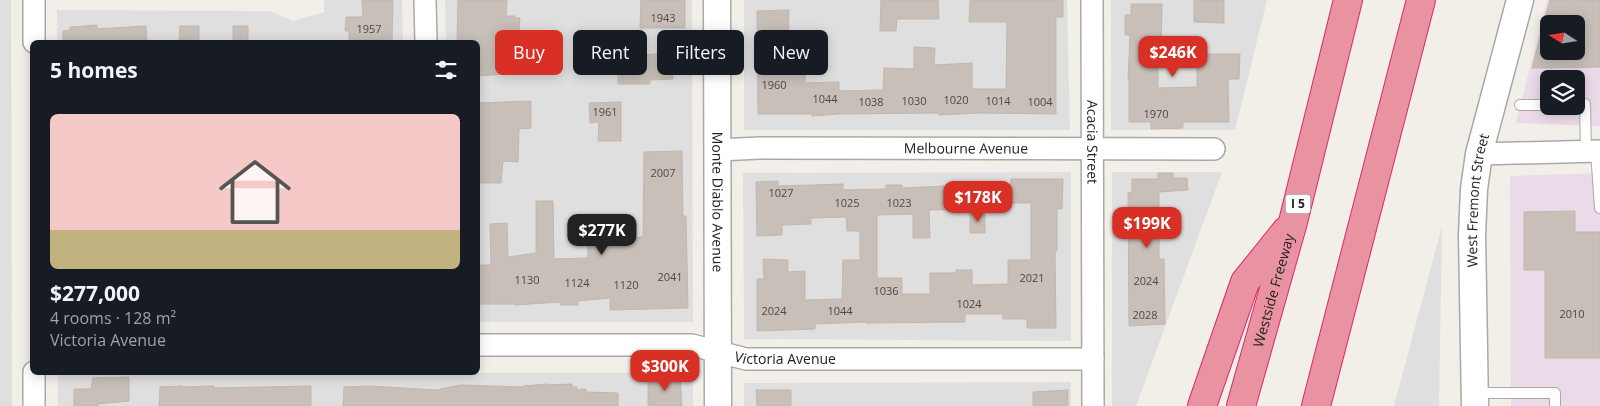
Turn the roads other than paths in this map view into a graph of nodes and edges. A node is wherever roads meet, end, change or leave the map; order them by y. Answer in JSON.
{"nodes":[{"id":1,"x":34,"y":0,"type":"edge"},
{"id":2,"x":425,"y":0,"type":"edge"},
{"id":3,"x":718,"y":0,"type":"edge"},
{"id":4,"x":1092,"y":0,"type":"edge"},
{"id":5,"x":1348,"y":0,"type":"edge"},
{"id":6,"x":1421,"y":0,"type":"edge"},
{"id":7,"x":1520,"y":0,"type":"edge"},
{"id":8,"x":34,"y":40,"type":"edge"},
{"id":9,"x":426,"y":40,"type":"edge"},
{"id":10,"x":1540,"y":104,"type":"edge"},
{"id":11,"x":1585,"y":104,"type":"edge"},
{"id":12,"x":1520,"y":105,"type":"dead end"},
{"id":13,"x":1093,"y":148,"type":"junction"},
{"id":14,"x":1214,"y":149,"type":"dead end"},
{"id":15,"x":718,"y":150,"type":"junction"},
{"id":16,"x":1594,"y":151,"type":"edge"},
{"id":17,"x":1479,"y":154,"type":"junction"},
{"id":18,"x":1600,"y":208,"type":"edge"},
{"id":19,"x":1293,"y":222,"type":"junction"},
{"id":20,"x":480,"y":345,"type":"edge"},
{"id":21,"x":718,"y":352,"type":"junction"},
{"id":22,"x":1093,"y":359,"type":"junction"},
{"id":23,"x":34,"y":375,"type":"edge"},
{"id":24,"x":1475,"y":400,"type":"edge"},
{"id":25,"x":34,"y":406,"type":"edge"},
{"id":26,"x":718,"y":406,"type":"edge"},
{"id":27,"x":1093,"y":406,"type":"edge"},
{"id":28,"x":1202,"y":406,"type":"edge"},
{"id":29,"x":1241,"y":406,"type":"edge"},
{"id":30,"x":1316,"y":406,"type":"edge"},
{"id":31,"x":1555,"y":406,"type":"edge"}],
"edges":[{"from":1,"to":8,"type":"street"},
{"from":2,"to":9,"type":"street"},
{"from":3,"to":15,"type":"street","name":"Monte Diablo Avenue"},
{"from":4,"to":13,"type":"street","name":"Acacia Street"},
{"from":5,"to":19,"type":"highway","name":"Westside Freeway","number":"I 5"},
{"from":6,"to":30,"type":"highway"},
{"from":7,"to":17,"type":"street","name":"West Fremont Street"},
{"from":10,"to":12,"type":"lane"},
{"from":11,"to":16,"type":"lane"},
{"from":13,"to":14,"type":"street","name":"Melbourne Avenue"},
{"from":13,"to":15,"type":"street","name":"Melbourne Avenue"},
{"from":13,"to":22,"type":"street","name":"Acacia Street"},
{"from":15,"to":21,"type":"street","name":"Monte Diablo Avenue"},
{"from":16,"to":17,"type":"street"},
{"from":16,"to":18,"type":"lane"},
{"from":17,"to":24,"type":"street","name":"West Fremont Street"},
{"from":19,"to":28,"type":"highway"},
{"from":19,"to":29,"type":"highway","name":"Westside Freeway","number":"I 5"},
{"from":20,"to":21,"type":"street","name":"Victoria Avenue"},
{"from":21,"to":22,"type":"street","name":"Victoria Avenue"},
{"from":21,"to":26,"type":"street","name":"Monte Diablo Avenue"},
{"from":22,"to":27,"type":"street","name":"Acacia Street"},
{"from":23,"to":25,"type":"street"},
{"from":24,"to":31,"type":"lane"}]}
